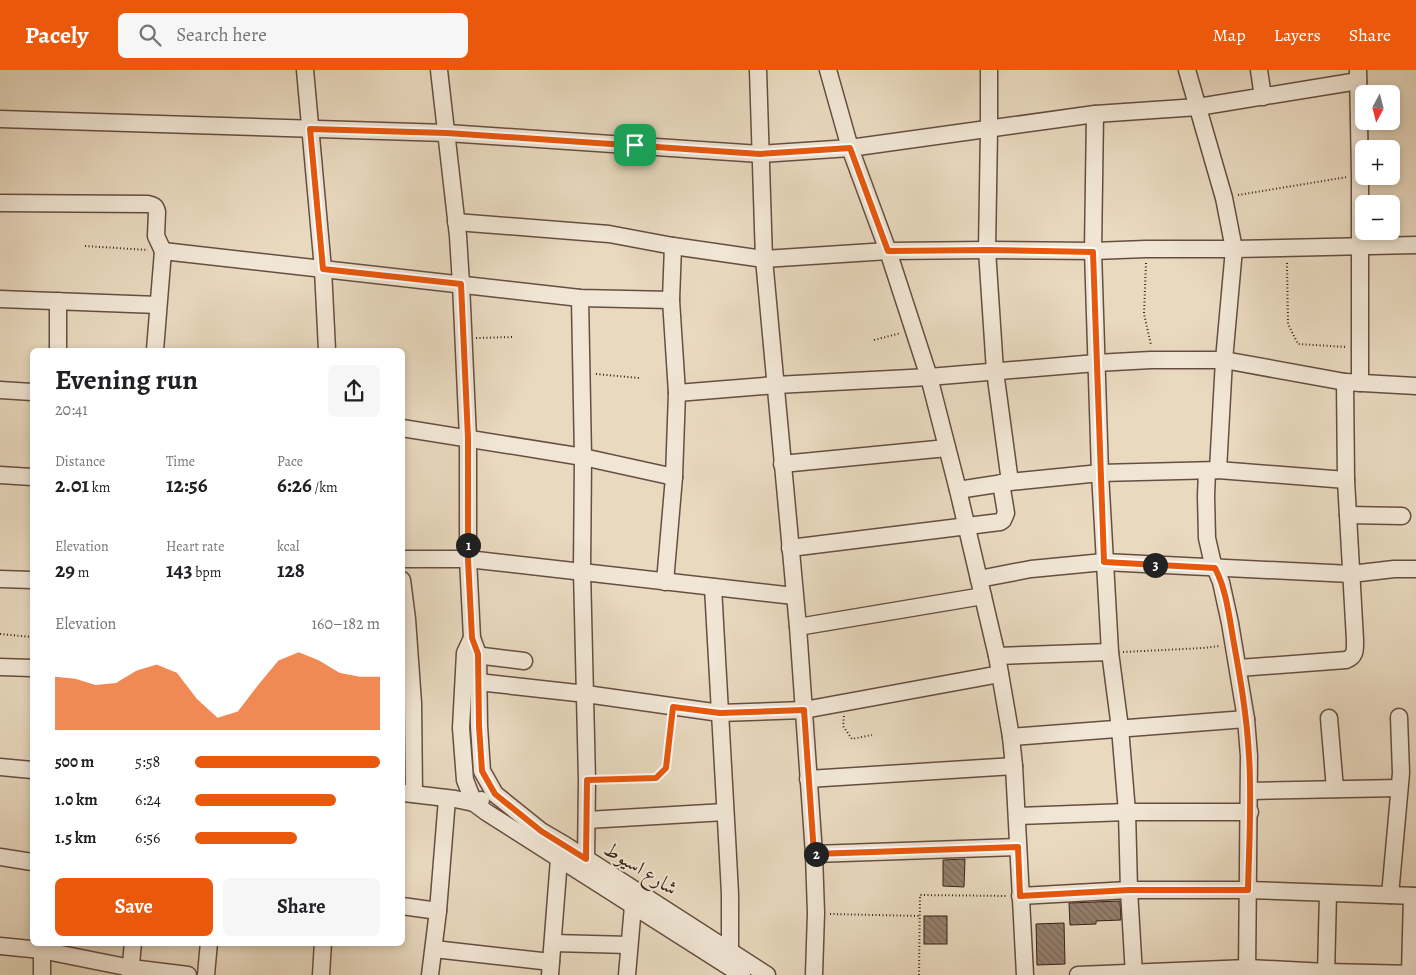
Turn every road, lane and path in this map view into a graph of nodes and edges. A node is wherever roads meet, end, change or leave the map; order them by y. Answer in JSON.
{"nodes":[{"id":1,"x":305,"y":70,"type":"edge"},
{"id":2,"x":439,"y":70,"type":"edge"},
{"id":3,"x":758,"y":70,"type":"edge"},
{"id":4,"x":828,"y":70,"type":"edge"},
{"id":5,"x":989,"y":70,"type":"edge"},
{"id":6,"x":1187,"y":70,"type":"edge"},
{"id":7,"x":1260,"y":70,"type":"edge"},
{"id":8,"x":1358,"y":76,"type":"edge"},
{"id":9,"x":1263,"y":97,"type":"junction"},
{"id":10,"x":1198,"y":107,"type":"junction"},
{"id":11,"x":1095,"y":114,"type":"junction"},
{"id":12,"x":0,"y":119,"type":"edge"},
{"id":13,"x":310,"y":129,"type":"junction"},
{"id":14,"x":990,"y":130,"type":"junction"},
{"id":15,"x":447,"y":133,"type":"junction"},
{"id":16,"x":1359,"y":140,"type":"edge"},
{"id":17,"x":850,"y":148,"type":"junction"},
{"id":18,"x":760,"y":154,"type":"junction"},
{"id":19,"x":1355,"y":175,"type":"edge"},
{"id":20,"x":1360,"y":185,"type":"edge"},
{"id":21,"x":1224,"y":198,"type":"junction"},
{"id":22,"x":0,"y":203,"type":"edge"},
{"id":23,"x":456,"y":222,"type":"junction"},
{"id":24,"x":85,"y":246,"type":"dead end"},
{"id":25,"x":673,"y":246,"type":"junction"},
{"id":26,"x":1360,"y":246,"type":"junction"},
{"id":27,"x":1416,"y":246,"type":"edge"},
{"id":28,"x":1146,"y":248,"type":"junction"},
{"id":29,"x":1287,"y":248,"type":"junction"},
{"id":30,"x":1234,"y":249,"type":"junction"},
{"id":31,"x":987,"y":250,"type":"junction"},
{"id":32,"x":163,"y":251,"type":"junction"},
{"id":33,"x":888,"y":251,"type":"junction"},
{"id":34,"x":1093,"y":252,"type":"junction"},
{"id":35,"x":764,"y":259,"type":"junction"},
{"id":36,"x":323,"y":269,"type":"junction"},
{"id":37,"x":461,"y":284,"type":"junction"},
{"id":38,"x":580,"y":298,"type":"junction"},
{"id":39,"x":0,"y":299,"type":"edge"},
{"id":40,"x":671,"y":300,"type":"junction"},
{"id":41,"x":58,"y":301,"type":"junction"},
{"id":42,"x":158,"y":305,"type":"junction"},
{"id":43,"x":914,"y":330,"type":"junction"},
{"id":44,"x":514,"y":337,"type":"dead end"},
{"id":45,"x":464,"y":338,"type":"junction"},
{"id":46,"x":874,"y":340,"type":"dead end"},
{"id":47,"x":58,"y":348,"type":"edge"},
{"id":48,"x":155,"y":348,"type":"edge"},
{"id":49,"x":328,"y":348,"type":"edge"},
{"id":50,"x":1360,"y":348,"type":"junction"},
{"id":51,"x":1151,"y":360,"type":"junction"},
{"id":52,"x":1224,"y":360,"type":"junction"},
{"id":53,"x":1096,"y":363,"type":"junction"},
{"id":54,"x":995,"y":370,"type":"junction"},
{"id":55,"x":581,"y":372,"type":"junction"},
{"id":56,"x":928,"y":377,"type":"junction"},
{"id":57,"x":639,"y":378,"type":"dead end"},
{"id":58,"x":1352,"y":383,"type":"junction"},
{"id":59,"x":776,"y":385,"type":"junction"},
{"id":60,"x":1416,"y":386,"type":"edge"},
{"id":61,"x":0,"y":390,"type":"edge"},
{"id":62,"x":30,"y":392,"type":"edge"},
{"id":63,"x":678,"y":393,"type":"junction"},
{"id":64,"x":405,"y":428,"type":"edge"},
{"id":65,"x":468,"y":438,"type":"junction"},
{"id":66,"x":947,"y":448,"type":"junction"},
{"id":67,"x":583,"y":457,"type":"junction"},
{"id":68,"x":782,"y":464,"type":"junction"},
{"id":69,"x":1212,"y":471,"type":"junction"},
{"id":70,"x":1100,"y":473,"type":"junction"},
{"id":71,"x":0,"y":475,"type":"edge"},
{"id":72,"x":30,"y":477,"type":"edge"},
{"id":73,"x":674,"y":477,"type":"junction"},
{"id":74,"x":1346,"y":480,"type":"junction"},
{"id":75,"x":1006,"y":483,"type":"junction"},
{"id":76,"x":958,"y":490,"type":"junction"},
{"id":77,"x":1348,"y":514,"type":"junction"},
{"id":78,"x":1402,"y":516,"type":"dead end"},
{"id":79,"x":966,"y":526,"type":"junction"},
{"id":80,"x":790,"y":548,"type":"junction"},
{"id":81,"x":405,"y":559,"type":"edge"},
{"id":82,"x":468,"y":559,"type":"junction"},
{"id":83,"x":1104,"y":562,"type":"junction"},
{"id":84,"x":1215,"y":568,"type":"junction"},
{"id":85,"x":1416,"y":569,"type":"edge"},
{"id":86,"x":582,"y":571,"type":"junction"},
{"id":87,"x":1351,"y":574,"type":"junction"},
{"id":88,"x":0,"y":579,"type":"edge"},
{"id":89,"x":979,"y":579,"type":"junction"},
{"id":90,"x":30,"y":580,"type":"edge"},
{"id":91,"x":665,"y":582,"type":"junction"},
{"id":92,"x":713,"y":588,"type":"junction"},
{"id":93,"x":794,"y":596,"type":"junction"},
{"id":94,"x":983,"y":596,"type":"junction"},
{"id":95,"x":405,"y":603,"type":"edge"},
{"id":96,"x":798,"y":627,"type":"junction"},
{"id":97,"x":0,"y":634,"type":"edge"},
{"id":98,"x":30,"y":637,"type":"edge"},
{"id":99,"x":1234,"y":644,"type":"junction"},
{"id":100,"x":1110,"y":652,"type":"junction"},
{"id":101,"x":471,"y":654,"type":"junction"},
{"id":102,"x":997,"y":656,"type":"junction"},
{"id":103,"x":524,"y":661,"type":"dead end"},
{"id":104,"x":0,"y":667,"type":"edge"},
{"id":105,"x":30,"y":668,"type":"edge"},
{"id":106,"x":1239,"y":668,"type":"junction"},
{"id":107,"x":1000,"y":674,"type":"junction"},
{"id":108,"x":478,"y":682,"type":"junction"},
{"id":109,"x":586,"y":694,"type":"junction"},
{"id":110,"x":844,"y":701,"type":"junction"},
{"id":111,"x":673,"y":707,"type":"junction"},
{"id":112,"x":804,"y":710,"type":"junction"},
{"id":113,"x":720,"y":713,"type":"junction"},
{"id":114,"x":1399,"y":717,"type":"dead end"},
{"id":115,"x":1328,"y":718,"type":"dead end"},
{"id":116,"x":1246,"y":719,"type":"junction"},
{"id":117,"x":1120,"y":728,"type":"junction"},
{"id":118,"x":872,"y":735,"type":"dead end"},
{"id":119,"x":1011,"y":737,"type":"junction"},
{"id":120,"x":1014,"y":766,"type":"junction"},
{"id":121,"x":0,"y":767,"type":"edge"},
{"id":122,"x":30,"y":770,"type":"edge"},
{"id":123,"x":482,"y":771,"type":"junction"},
{"id":124,"x":1405,"y":778,"type":"edge"},
{"id":125,"x":808,"y":779,"type":"junction"},
{"id":126,"x":465,"y":780,"type":"junction"},
{"id":127,"x":587,"y":780,"type":"junction"},
{"id":128,"x":1335,"y":789,"type":"junction"},
{"id":129,"x":1250,"y":791,"type":"junction"},
{"id":130,"x":408,"y":794,"type":"edge"},
{"id":131,"x":495,"y":794,"type":"junction"},
{"id":132,"x":451,"y":799,"type":"junction"},
{"id":133,"x":474,"y":803,"type":"junction"},
{"id":134,"x":725,"y":812,"type":"junction"},
{"id":135,"x":1127,"y":812,"type":"junction"},
{"id":136,"x":1250,"y":812,"type":"junction"},
{"id":137,"x":1018,"y":816,"type":"junction"},
{"id":138,"x":587,"y":820,"type":"junction"},
{"id":139,"x":1018,"y":847,"type":"junction"},
{"id":140,"x":814,"y":854,"type":"junction"},
{"id":141,"x":0,"y":857,"type":"edge"},
{"id":142,"x":559,"y":859,"type":"junction"},
{"id":143,"x":586,"y":859,"type":"junction"},
{"id":144,"x":30,"y":862,"type":"edge"},
{"id":145,"x":1129,"y":890,"type":"junction"},
{"id":146,"x":1248,"y":890,"type":"junction"},
{"id":147,"x":1328,"y":893,"type":"junction"},
{"id":148,"x":1390,"y":895,"type":"junction"},
{"id":149,"x":1020,"y":896,"type":"junction"},
{"id":150,"x":1414,"y":896,"type":"edge"},
{"id":151,"x":405,"y":906,"type":"edge"},
{"id":152,"x":633,"y":906,"type":"junction"},
{"id":153,"x":438,"y":911,"type":"junction"},
{"id":154,"x":816,"y":913,"type":"junction"},
{"id":155,"x":920,"y":916,"type":"junction"},
{"id":156,"x":553,"y":943,"type":"junction"},
{"id":157,"x":629,"y":945,"type":"junction"},
{"id":158,"x":0,"y":946,"type":"edge"},
{"id":159,"x":41,"y":946,"type":"edge"},
{"id":160,"x":133,"y":946,"type":"edge"},
{"id":161,"x":209,"y":946,"type":"edge"},
{"id":162,"x":322,"y":946,"type":"edge"},
{"id":163,"x":434,"y":948,"type":"junction"},
{"id":164,"x":730,"y":950,"type":"junction"},
{"id":165,"x":550,"y":968,"type":"edge"},
{"id":166,"x":131,"y":971,"type":"edge"},
{"id":167,"x":1248,"y":971,"type":"edge"},
{"id":168,"x":1326,"y":973,"type":"edge"},
{"id":169,"x":1134,"y":974,"type":"edge"},
{"id":170,"x":1413,"y":974,"type":"edge"},
{"id":171,"x":42,"y":975,"type":"edge"},
{"id":172,"x":188,"y":975,"type":"edge"},
{"id":173,"x":206,"y":975,"type":"edge"},
{"id":174,"x":321,"y":975,"type":"edge"},
{"id":175,"x":430,"y":975,"type":"edge"},
{"id":176,"x":627,"y":975,"type":"edge"},
{"id":177,"x":742,"y":975,"type":"edge"},
{"id":178,"x":767,"y":975,"type":"edge"},
{"id":179,"x":814,"y":975,"type":"edge"},
{"id":180,"x":919,"y":975,"type":"edge"},
{"id":181,"x":1025,"y":975,"type":"edge"},
{"id":182,"x":1078,"y":975,"type":"edge"}],
"edges":[{"from":1,"to":13,"type":"street"},
{"from":2,"to":15,"type":"street"},
{"from":3,"to":18,"type":"street"},
{"from":4,"to":17,"type":"street"},
{"from":5,"to":14,"type":"street"},
{"from":6,"to":10,"type":"street"},
{"from":7,"to":9,"type":"street"},
{"from":8,"to":9,"type":"street"},
{"from":8,"to":16,"type":"street"},
{"from":9,"to":10,"type":"street"},
{"from":10,"to":11,"type":"street"},
{"from":10,"to":21,"type":"street"},
{"from":11,"to":14,"type":"street"},
{"from":11,"to":34,"type":"street"},
{"from":12,"to":13,"type":"street"},
{"from":13,"to":15,"type":"street"},
{"from":13,"to":36,"type":"street"},
{"from":14,"to":17,"type":"street"},
{"from":14,"to":31,"type":"street"},
{"from":15,"to":18,"type":"street"},
{"from":15,"to":23,"type":"street"},
{"from":17,"to":18,"type":"street"},
{"from":17,"to":33,"type":"street"},
{"from":18,"to":35,"type":"street"},
{"from":19,"to":21,"type":"path"},
{"from":20,"to":26,"type":"street"},
{"from":21,"to":30,"type":"street"},
{"from":22,"to":32,"type":"street"},
{"from":23,"to":25,"type":"street"},
{"from":23,"to":37,"type":"street"},
{"from":24,"to":32,"type":"path"},
{"from":25,"to":35,"type":"street"},
{"from":25,"to":40,"type":"street"},
{"from":26,"to":27,"type":"street"},
{"from":26,"to":29,"type":"street"},
{"from":26,"to":50,"type":"street"},
{"from":28,"to":30,"type":"street"},
{"from":28,"to":34,"type":"street"},
{"from":28,"to":51,"type":"path"},
{"from":29,"to":30,"type":"street"},
{"from":29,"to":50,"type":"path"},
{"from":30,"to":52,"type":"street"},
{"from":31,"to":33,"type":"street"},
{"from":31,"to":34,"type":"street"},
{"from":31,"to":54,"type":"street"},
{"from":32,"to":36,"type":"street"},
{"from":32,"to":42,"type":"street"},
{"from":33,"to":35,"type":"street"},
{"from":33,"to":43,"type":"street"},
{"from":34,"to":53,"type":"street"},
{"from":35,"to":59,"type":"street"},
{"from":36,"to":37,"type":"street"},
{"from":36,"to":49,"type":"street"},
{"from":37,"to":38,"type":"street"},
{"from":37,"to":45,"type":"street"},
{"from":38,"to":40,"type":"street"},
{"from":38,"to":55,"type":"street"},
{"from":39,"to":41,"type":"street"},
{"from":40,"to":63,"type":"street"},
{"from":41,"to":42,"type":"street"},
{"from":41,"to":47,"type":"street"},
{"from":42,"to":48,"type":"street"},
{"from":43,"to":46,"type":"path"},
{"from":43,"to":56,"type":"street"},
{"from":44,"to":45,"type":"path"},
{"from":45,"to":65,"type":"street"},
{"from":50,"to":58,"type":"street"},
{"from":51,"to":52,"type":"street"},
{"from":51,"to":53,"type":"street"},
{"from":52,"to":58,"type":"street"},
{"from":52,"to":69,"type":"street"},
{"from":53,"to":54,"type":"street"},
{"from":53,"to":70,"type":"street"},
{"from":54,"to":56,"type":"street"},
{"from":54,"to":75,"type":"street"},
{"from":55,"to":57,"type":"path"},
{"from":55,"to":67,"type":"street"},
{"from":56,"to":59,"type":"street"},
{"from":56,"to":66,"type":"street"},
{"from":58,"to":60,"type":"street"},
{"from":58,"to":74,"type":"street"},
{"from":59,"to":63,"type":"street"},
{"from":59,"to":68,"type":"street"},
{"from":61,"to":62,"type":"street"},
{"from":63,"to":73,"type":"street"},
{"from":64,"to":65,"type":"street"},
{"from":65,"to":67,"type":"street"},
{"from":65,"to":82,"type":"street"},
{"from":66,"to":68,"type":"street"},
{"from":66,"to":76,"type":"street"},
{"from":67,"to":73,"type":"street"},
{"from":67,"to":86,"type":"street"},
{"from":68,"to":80,"type":"street"},
{"from":69,"to":70,"type":"street"},
{"from":69,"to":74,"type":"street"},
{"from":69,"to":84,"type":"street"},
{"from":70,"to":75,"type":"street"},
{"from":70,"to":83,"type":"street"},
{"from":71,"to":72,"type":"street"},
{"from":73,"to":91,"type":"street"},
{"from":74,"to":77,"type":"street"},
{"from":75,"to":76,"type":"street"},
{"from":75,"to":79,"type":"street"},
{"from":76,"to":79,"type":"street"},
{"from":77,"to":78,"type":"street"},
{"from":77,"to":87,"type":"street"},
{"from":79,"to":80,"type":"street"},
{"from":79,"to":89,"type":"street"},
{"from":80,"to":93,"type":"street"},
{"from":81,"to":82,"type":"street"},
{"from":82,"to":86,"type":"street"},
{"from":82,"to":101,"type":"street"},
{"from":83,"to":84,"type":"street"},
{"from":83,"to":89,"type":"street"},
{"from":83,"to":100,"type":"street"},
{"from":84,"to":87,"type":"street"},
{"from":84,"to":99,"type":"street"},
{"from":85,"to":87,"type":"street"},
{"from":86,"to":91,"type":"street"},
{"from":86,"to":109,"type":"street"},
{"from":87,"to":106,"type":"street"},
{"from":88,"to":90,"type":"street"},
{"from":89,"to":94,"type":"street"},
{"from":91,"to":92,"type":"street"},
{"from":92,"to":93,"type":"street"},
{"from":92,"to":113,"type":"street"},
{"from":93,"to":96,"type":"street"},
{"from":94,"to":96,"type":"street"},
{"from":94,"to":102,"type":"street"},
{"from":95,"to":130,"type":"street"},
{"from":96,"to":112,"type":"street"},
{"from":97,"to":98,"type":"path"},
{"from":99,"to":100,"type":"path"},
{"from":99,"to":106,"type":"street"},
{"from":100,"to":102,"type":"street"},
{"from":100,"to":117,"type":"street"},
{"from":101,"to":103,"type":"street"},
{"from":101,"to":108,"type":"street"},
{"from":101,"to":126,"type":"street"},
{"from":102,"to":107,"type":"street"},
{"from":104,"to":105,"type":"street"},
{"from":106,"to":116,"type":"street"},
{"from":107,"to":110,"type":"street"},
{"from":107,"to":119,"type":"street"},
{"from":108,"to":109,"type":"street"},
{"from":108,"to":123,"type":"street"},
{"from":109,"to":111,"type":"street"},
{"from":109,"to":127,"type":"street"},
{"from":110,"to":112,"type":"street"},
{"from":110,"to":118,"type":"path"},
{"from":111,"to":113,"type":"street"},
{"from":111,"to":127,"type":"path"},
{"from":112,"to":113,"type":"street"},
{"from":112,"to":125,"type":"street"},
{"from":113,"to":134,"type":"street"},
{"from":114,"to":124,"type":"street"},
{"from":115,"to":128,"type":"street"},
{"from":116,"to":117,"type":"street"},
{"from":116,"to":129,"type":"street"},
{"from":117,"to":119,"type":"street"},
{"from":117,"to":135,"type":"street"},
{"from":119,"to":120,"type":"street"},
{"from":120,"to":125,"type":"street"},
{"from":120,"to":137,"type":"street"},
{"from":121,"to":122,"type":"street"},
{"from":123,"to":126,"type":"street"},
{"from":123,"to":131,"type":"street"},
{"from":124,"to":128,"type":"street"},
{"from":124,"to":148,"type":"street"},
{"from":125,"to":140,"type":"street"},
{"from":126,"to":132,"type":"street"},
{"from":126,"to":133,"type":"street"},
{"from":127,"to":138,"type":"street"},
{"from":128,"to":129,"type":"street"},
{"from":129,"to":136,"type":"street"},
{"from":130,"to":132,"type":"street"},
{"from":131,"to":133,"type":"street"},
{"from":131,"to":143,"type":"street","name":"شارع اسيوط"},
{"from":132,"to":133,"type":"street"},
{"from":132,"to":153,"type":"street"},
{"from":133,"to":142,"type":"street","name":"شارع اسيوط"},
{"from":134,"to":138,"type":"street"},
{"from":134,"to":164,"type":"street"},
{"from":135,"to":136,"type":"street"},
{"from":135,"to":137,"type":"street"},
{"from":135,"to":145,"type":"street"},
{"from":136,"to":146,"type":"street"},
{"from":137,"to":139,"type":"street"},
{"from":138,"to":143,"type":"street"},
{"from":139,"to":140,"type":"street"},
{"from":139,"to":149,"type":"street"},
{"from":140,"to":154,"type":"street"},
{"from":141,"to":144,"type":"street"},
{"from":142,"to":152,"type":"street","name":"شارع اسيوط"},
{"from":142,"to":156,"type":"street"},
{"from":143,"to":164,"type":"street","name":"شارع اسيوط"},
{"from":145,"to":146,"type":"street"},
{"from":145,"to":149,"type":"street"},
{"from":145,"to":169,"type":"street"},
{"from":146,"to":147,"type":"street"},
{"from":146,"to":167,"type":"street"},
{"from":147,"to":148,"type":"street"},
{"from":147,"to":168,"type":"street"},
{"from":148,"to":150,"type":"street"},
{"from":149,"to":155,"type":"path"},
{"from":149,"to":181,"type":"street"},
{"from":150,"to":170,"type":"street"},
{"from":151,"to":153,"type":"street"},
{"from":152,"to":157,"type":"street"},
{"from":152,"to":177,"type":"street","name":"شارع اسيوط"},
{"from":153,"to":163,"type":"street"},
{"from":154,"to":155,"type":"path"},
{"from":154,"to":179,"type":"street"},
{"from":155,"to":180,"type":"path"},
{"from":156,"to":157,"type":"street"},
{"from":156,"to":165,"type":"street"},
{"from":157,"to":176,"type":"street"},
{"from":158,"to":159,"type":"street"},
{"from":159,"to":166,"type":"street"},
{"from":159,"to":171,"type":"street"},
{"from":160,"to":166,"type":"street"},
{"from":161,"to":173,"type":"street"},
{"from":162,"to":174,"type":"street"},
{"from":163,"to":165,"type":"street"},
{"from":163,"to":175,"type":"street"},
{"from":164,"to":178,"type":"street","name":"شارع اسيوط"},
{"from":166,"to":172,"type":"street"},
{"from":167,"to":168,"type":"street"},
{"from":167,"to":169,"type":"street"},
{"from":168,"to":170,"type":"street"},
{"from":169,"to":182,"type":"street"}]}
